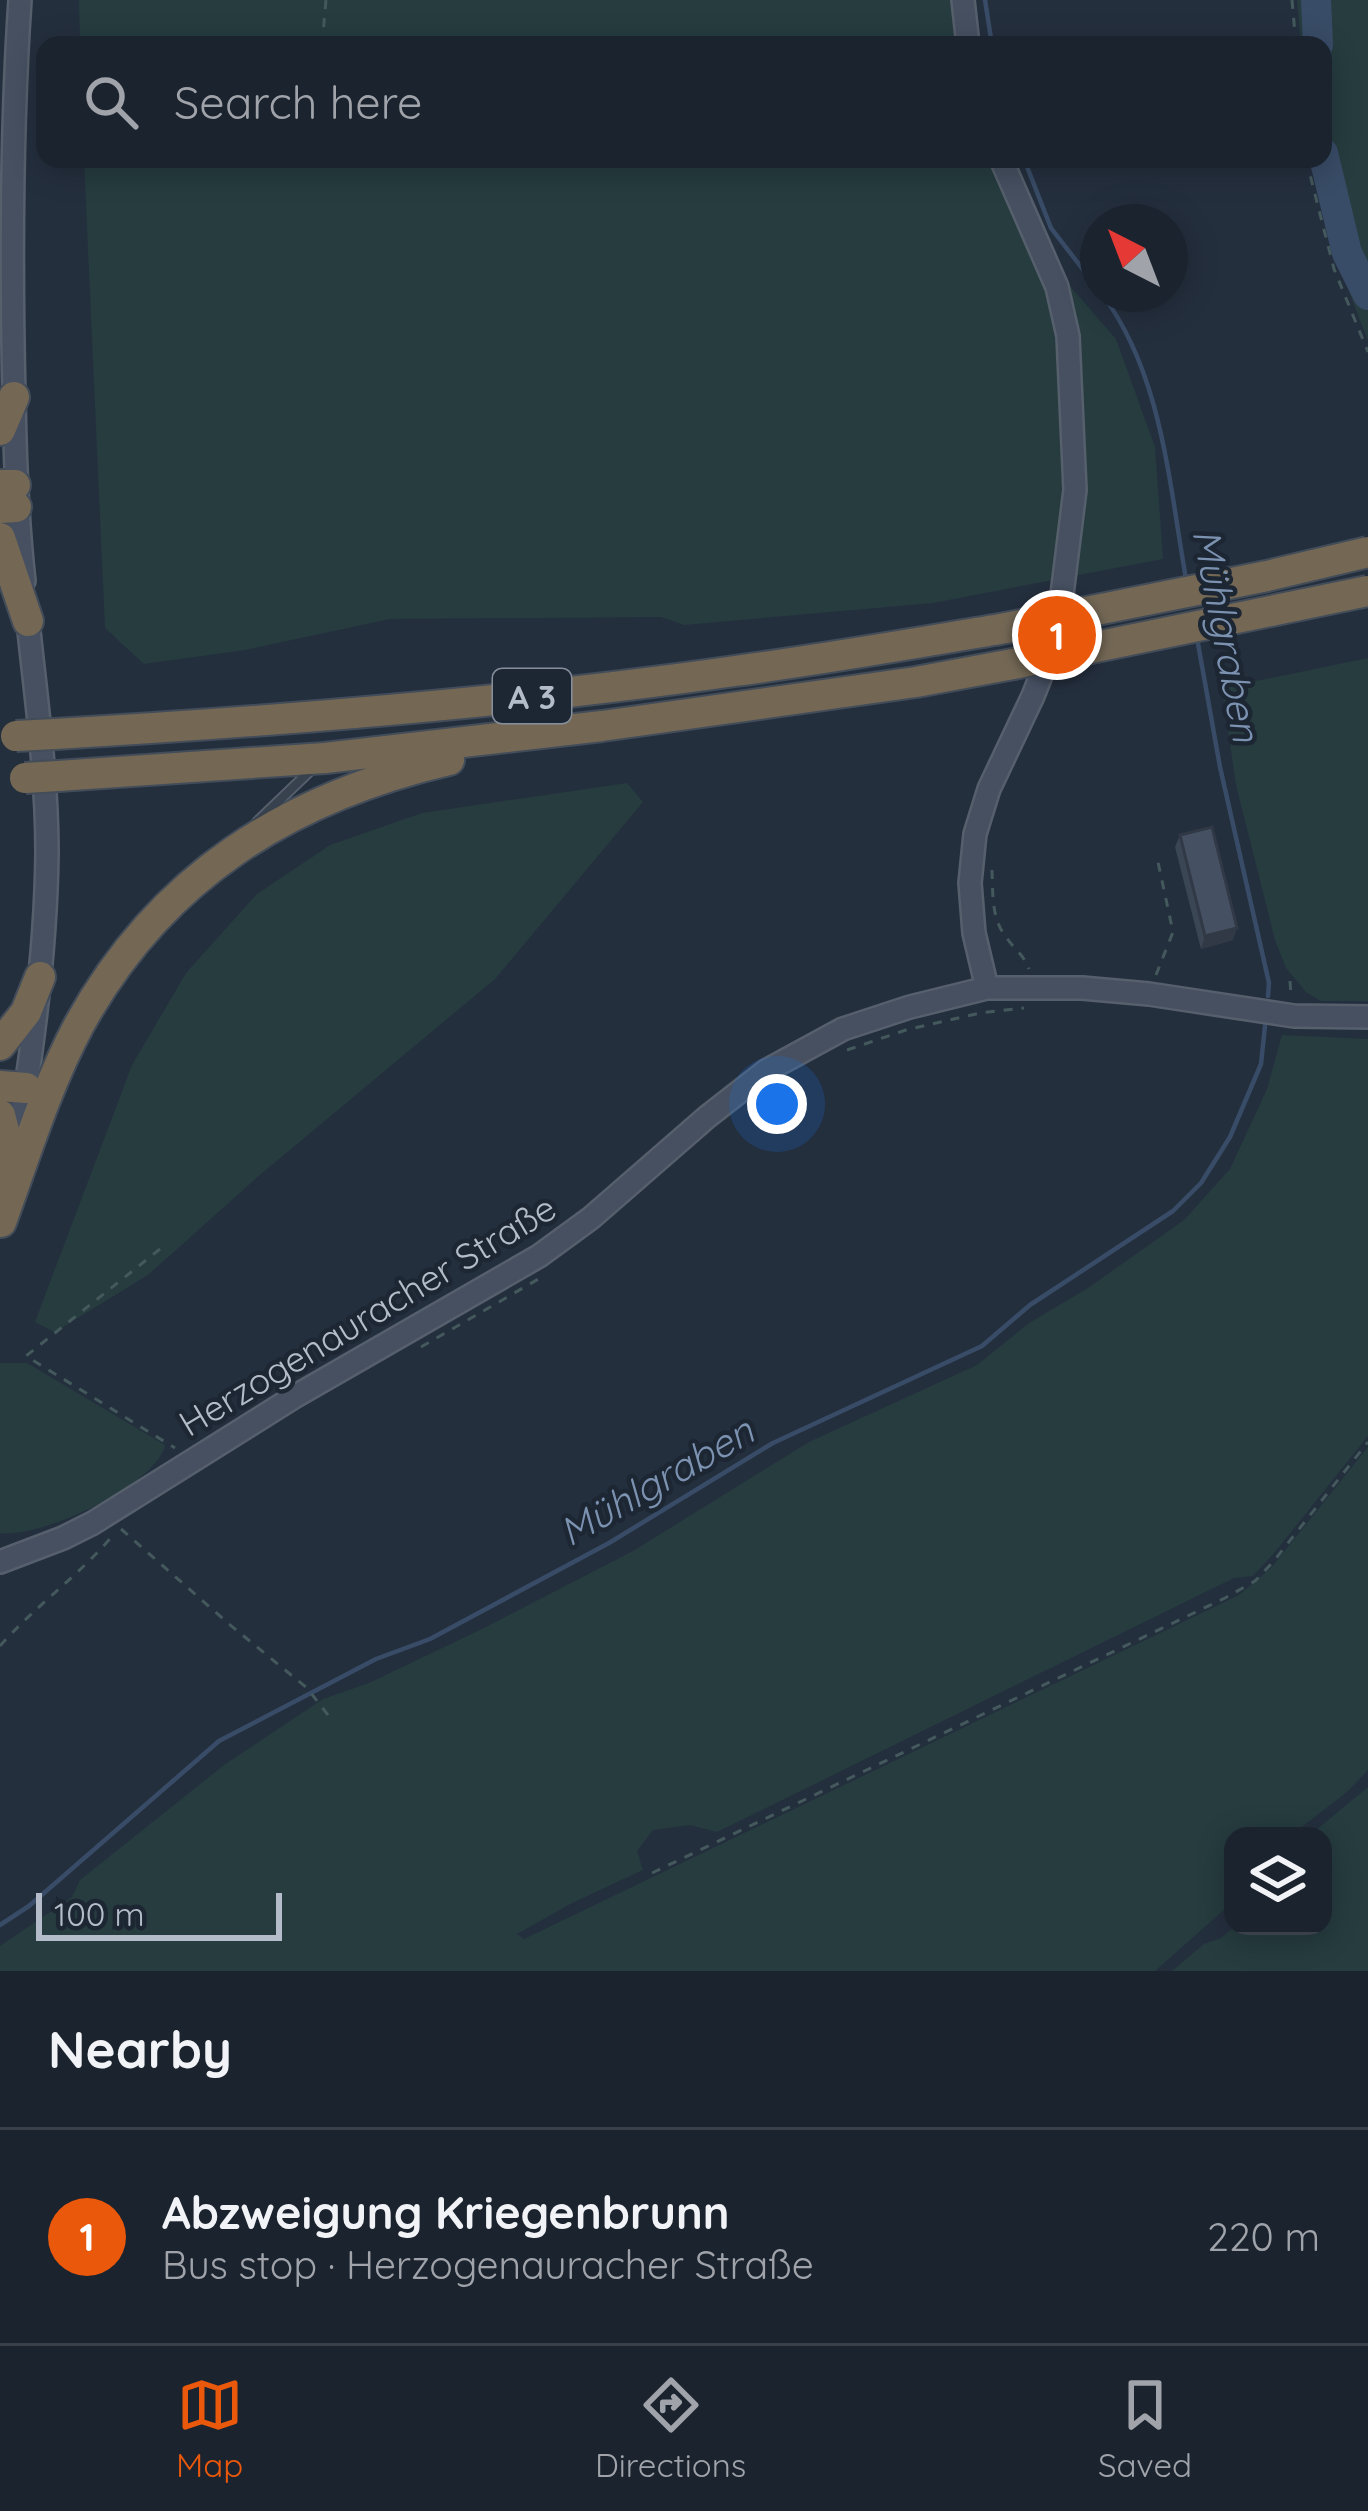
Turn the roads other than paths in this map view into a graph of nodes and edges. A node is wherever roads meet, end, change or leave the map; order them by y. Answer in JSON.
{"nodes":[{"id":1,"x":20,"y":0,"type":"edge"},
{"id":2,"x":964,"y":0,"type":"edge"},
{"id":3,"x":967,"y":36,"type":"edge"},
{"id":4,"x":1005,"y":168,"type":"edge"},
{"id":5,"x":14,"y":397,"type":"junction"},
{"id":6,"x":0,"y":430,"type":"edge"},
{"id":7,"x":8,"y":497,"type":"edge"},
{"id":8,"x":0,"y":538,"type":"edge"},
{"id":9,"x":1368,"y":552,"type":"edge"},
{"id":10,"x":1368,"y":591,"type":"edge"},
{"id":11,"x":28,"y":621,"type":"junction"},
{"id":12,"x":602,"y":726,"type":"junction"},
{"id":13,"x":8,"y":736,"type":"edge"},
{"id":14,"x":325,"y":758,"type":"junction"},
{"id":15,"x":13,"y":778,"type":"edge"},
{"id":16,"x":232,"y":850,"type":"junction"},
{"id":17,"x":40,"y":976,"type":"junction"},
{"id":18,"x":987,"y":988,"type":"junction"},
{"id":19,"x":1368,"y":1017,"type":"edge"},
{"id":20,"x":0,"y":1045,"type":"edge"},
{"id":21,"x":13,"y":1087,"type":"edge"},
{"id":22,"x":0,"y":1115,"type":"edge"},
{"id":23,"x":9,"y":1187,"type":"junction"},
{"id":24,"x":1,"y":1224,"type":"edge"},
{"id":25,"x":12,"y":1551,"type":"edge"},
{"id":26,"x":0,"y":1562,"type":"edge"}],
"edges":[{"from":1,"to":5,"type":"street"},
{"from":2,"to":3,"type":"street"},
{"from":4,"to":18,"type":"street"},
{"from":5,"to":6,"type":"highway"},
{"from":5,"to":7,"type":"street"},
{"from":7,"to":11,"type":"street"},
{"from":8,"to":11,"type":"highway"},
{"from":9,"to":13,"type":"highway","number":"A 3","bridge":true},
{"from":10,"to":12,"type":"highway","number":"A 3","bridge":true},
{"from":11,"to":17,"type":"street"},
{"from":12,"to":14,"type":"highway","number":"A 3"},
{"from":12,"to":16,"type":"highway"},
{"from":14,"to":15,"type":"highway","number":"A 3","bridge":true},
{"from":14,"to":16,"type":"lane"},
{"from":16,"to":24,"type":"highway"},
{"from":17,"to":20,"type":"highway"},
{"from":17,"to":21,"type":"street"},
{"from":18,"to":19,"type":"street","name":"Herzogenauracher Straße"},
{"from":18,"to":25,"type":"street","name":"Herzogenauracher Straße"},
{"from":21,"to":23,"type":"street"},
{"from":22,"to":23,"type":"highway"},
{"from":23,"to":24,"type":"street"},
{"from":25,"to":26,"type":"street","name":"Herzogenauracher Straße"}]}
